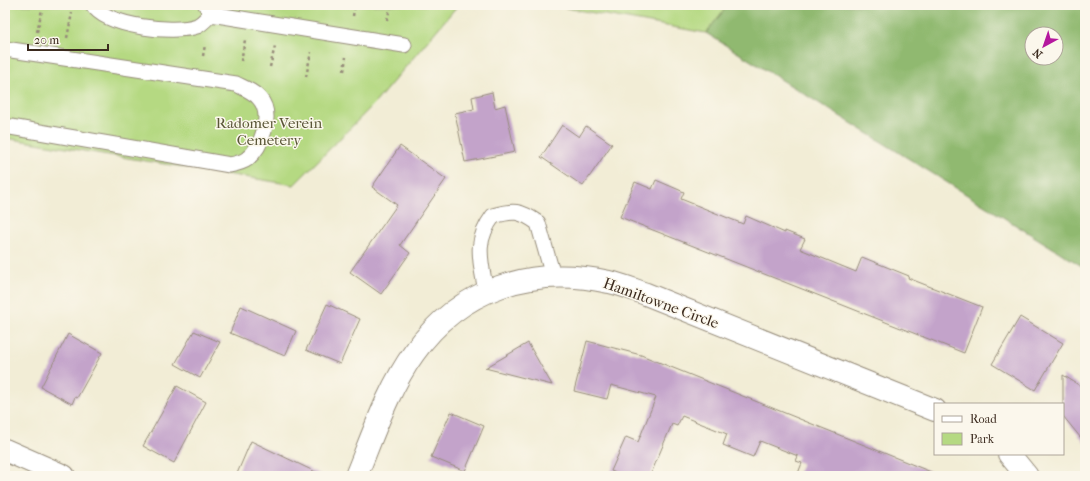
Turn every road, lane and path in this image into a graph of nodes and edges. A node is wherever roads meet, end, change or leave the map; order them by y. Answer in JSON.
{"nodes":[{"id":1,"x":43,"y":5,"type":"edge"},
{"id":2,"x":93,"y":5,"type":"edge"},
{"id":3,"x":209,"y":9,"type":"edge"},
{"id":4,"x":73,"y":13,"type":"dead end"},
{"id":5,"x":36,"y":38,"type":"dead end"},
{"id":6,"x":66,"y":43,"type":"dead end"},
{"id":7,"x":404,"y":45,"type":"dead end"},
{"id":8,"x":5,"y":49,"type":"edge"},
{"id":9,"x":5,"y":126,"type":"edge"},
{"id":10,"x":553,"y":276,"type":"junction"},
{"id":11,"x":486,"y":292,"type":"junction"},
{"id":12,"x":934,"y":410,"type":"edge"},
{"id":13,"x":5,"y":450,"type":"edge"},
{"id":14,"x":1010,"y":455,"type":"edge"},
{"id":15,"x":64,"y":476,"type":"edge"},
{"id":16,"x":356,"y":476,"type":"edge"},
{"id":17,"x":1028,"y":476,"type":"edge"}],
"edges":[{"from":1,"to":5,"type":"path"},
{"from":2,"to":3,"type":"lane"},
{"from":3,"to":7,"type":"lane"},
{"from":4,"to":6,"type":"path"},
{"from":8,"to":9,"type":"lane"},
{"from":10,"to":11,"type":"street","name":"Hamiltowne Circle"},
{"from":10,"to":11,"type":"lane"},
{"from":10,"to":12,"type":"street","name":"Hamiltowne Circle"},
{"from":11,"to":16,"type":"street","name":"Hamiltowne Circle"},
{"from":13,"to":15,"type":"street"},
{"from":14,"to":17,"type":"street"}]}
